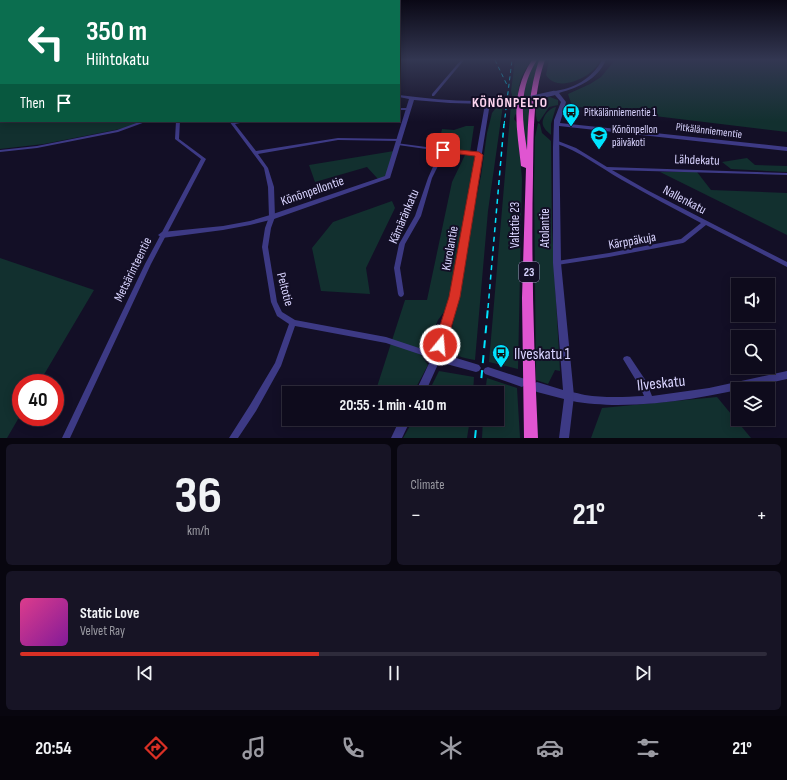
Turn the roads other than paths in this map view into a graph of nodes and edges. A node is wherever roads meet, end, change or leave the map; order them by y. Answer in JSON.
{"nodes":[{"id":1,"x":445,"y":80,"type":"edge"},
{"id":2,"x":524,"y":80,"type":"edge"},
{"id":3,"x":537,"y":80,"type":"edge"},
{"id":4,"x":587,"y":80,"type":"edge"},
{"id":5,"x":554,"y":93,"type":"junction"},
{"id":6,"x":433,"y":95,"type":"dead end"},
{"id":7,"x":400,"y":96,"type":"edge"},
{"id":8,"x":412,"y":98,"type":"junction"},
{"id":9,"x":520,"y":100,"type":"junction"},
{"id":10,"x":488,"y":102,"type":"junction"},
{"id":11,"x":400,"y":109,"type":"edge"},
{"id":12,"x":408,"y":109,"type":"junction"},
{"id":13,"x":143,"y":122,"type":"edge"},
{"id":14,"x":178,"y":122,"type":"edge"},
{"id":15,"x":232,"y":122,"type":"edge"},
{"id":16,"x":557,"y":124,"type":"junction"},
{"id":17,"x":399,"y":142,"type":"junction"},
{"id":18,"x":556,"y":144,"type":"junction"},
{"id":19,"x":787,"y":149,"type":"edge"},
{"id":20,"x":443,"y":150,"type":"junction"},
{"id":21,"x":0,"y":151,"type":"edge"},
{"id":22,"x":254,"y":153,"type":"junction"},
{"id":23,"x":479,"y":155,"type":"junction"},
{"id":24,"x":605,"y":168,"type":"junction"},
{"id":25,"x":787,"y":174,"type":"edge"},
{"id":26,"x":528,"y":205,"type":"junction"},
{"id":27,"x":272,"y":217,"type":"junction"},
{"id":28,"x":706,"y":222,"type":"junction"},
{"id":29,"x":162,"y":235,"type":"junction"},
{"id":30,"x":557,"y":263,"type":"junction"},
{"id":31,"x":787,"y":265,"type":"edge"},
{"id":32,"x":401,"y":294,"type":"dead end"},
{"id":33,"x":293,"y":323,"type":"junction"},
{"id":34,"x":437,"y":356,"type":"junction"},
{"id":35,"x":627,"y":359,"type":"dead end"},
{"id":36,"x":476,"y":368,"type":"dead end"},
{"id":37,"x":488,"y":372,"type":"dead end"},
{"id":38,"x":787,"y":375,"type":"edge"},
{"id":39,"x":522,"y":382,"type":"dead end"},
{"id":40,"x":423,"y":386,"type":"edge"},
{"id":41,"x":537,"y":387,"type":"dead end"},
{"id":42,"x":569,"y":396,"type":"junction"},
{"id":43,"x":650,"y":400,"type":"junction"},
{"id":44,"x":402,"y":426,"type":"edge"},
{"id":45,"x":66,"y":438,"type":"edge"},
{"id":46,"x":233,"y":438,"type":"edge"},
{"id":47,"x":396,"y":438,"type":"edge"},
{"id":48,"x":531,"y":438,"type":"edge"},
{"id":49,"x":564,"y":438,"type":"edge"}],
"edges":[{"from":1,"to":6,"type":"street"},
{"from":2,"to":9,"type":"highway"},
{"from":3,"to":26,"type":"highway","name":"Valtatie 23","number":"23"},
{"from":4,"to":5,"type":"street"},
{"from":5,"to":9,"type":"street","bridge":true},
{"from":5,"to":16,"type":"street","name":"Atolantie"},
{"from":7,"to":8,"type":"street"},
{"from":8,"to":10,"type":"street"},
{"from":8,"to":12,"type":"street","name":"Könönpellontie"},
{"from":9,"to":10,"type":"street","bridge":true},
{"from":9,"to":26,"type":"highway"},
{"from":10,"to":23,"type":"street","name":"Kurolantie"},
{"from":11,"to":12,"type":"street"},
{"from":12,"to":17,"type":"street","name":"Könönpellontie"},
{"from":13,"to":21,"type":"street"},
{"from":14,"to":29,"type":"street","name":"Metsärinteentie"},
{"from":15,"to":22,"type":"street","name":"Peltotie"},
{"from":16,"to":18,"type":"street","name":"Atolantie"},
{"from":16,"to":19,"type":"street","name":"Pitkälänniementie"},
{"from":17,"to":20,"type":"street"},
{"from":17,"to":22,"type":"street"},
{"from":17,"to":27,"type":"street","name":"Könönpellontie"},
{"from":18,"to":24,"type":"street","name":"Nallenkatu"},
{"from":18,"to":30,"type":"street","name":"Atolantie"},
{"from":20,"to":23,"type":"street"},
{"from":20,"to":32,"type":"street","name":"Kämäränkatu"},
{"from":22,"to":27,"type":"street","name":"Peltotie"},
{"from":23,"to":34,"type":"street","name":"Kurolantie"},
{"from":24,"to":25,"type":"street","name":"Lähdekatu"},
{"from":24,"to":28,"type":"street","name":"Nallenkatu"},
{"from":26,"to":48,"type":"highway","name":"Valtatie 23","number":"23"},
{"from":27,"to":29,"type":"street","name":"Könönpellontie"},
{"from":27,"to":33,"type":"street","name":"Peltotie"},
{"from":28,"to":30,"type":"street","name":"Kärppäkuja"},
{"from":28,"to":31,"type":"street","name":"Nallenkatu"},
{"from":29,"to":45,"type":"street","name":"Metsärinteentie"},
{"from":30,"to":42,"type":"street","name":"Atolantie"},
{"from":33,"to":34,"type":"street","name":"Peltotie"},
{"from":33,"to":46,"type":"street"},
{"from":34,"to":36,"type":"street"},
{"from":34,"to":40,"type":"street","name":"Kurolantie"},
{"from":35,"to":43,"type":"street"},
{"from":37,"to":39,"type":"street"},
{"from":38,"to":43,"type":"street","name":"Ilveskatu"},
{"from":41,"to":42,"type":"street","name":"Ilveskatu"},
{"from":42,"to":43,"type":"street","name":"Ilveskatu"},
{"from":42,"to":49,"type":"street","name":"Atolantie"},
{"from":44,"to":47,"type":"street"}]}
